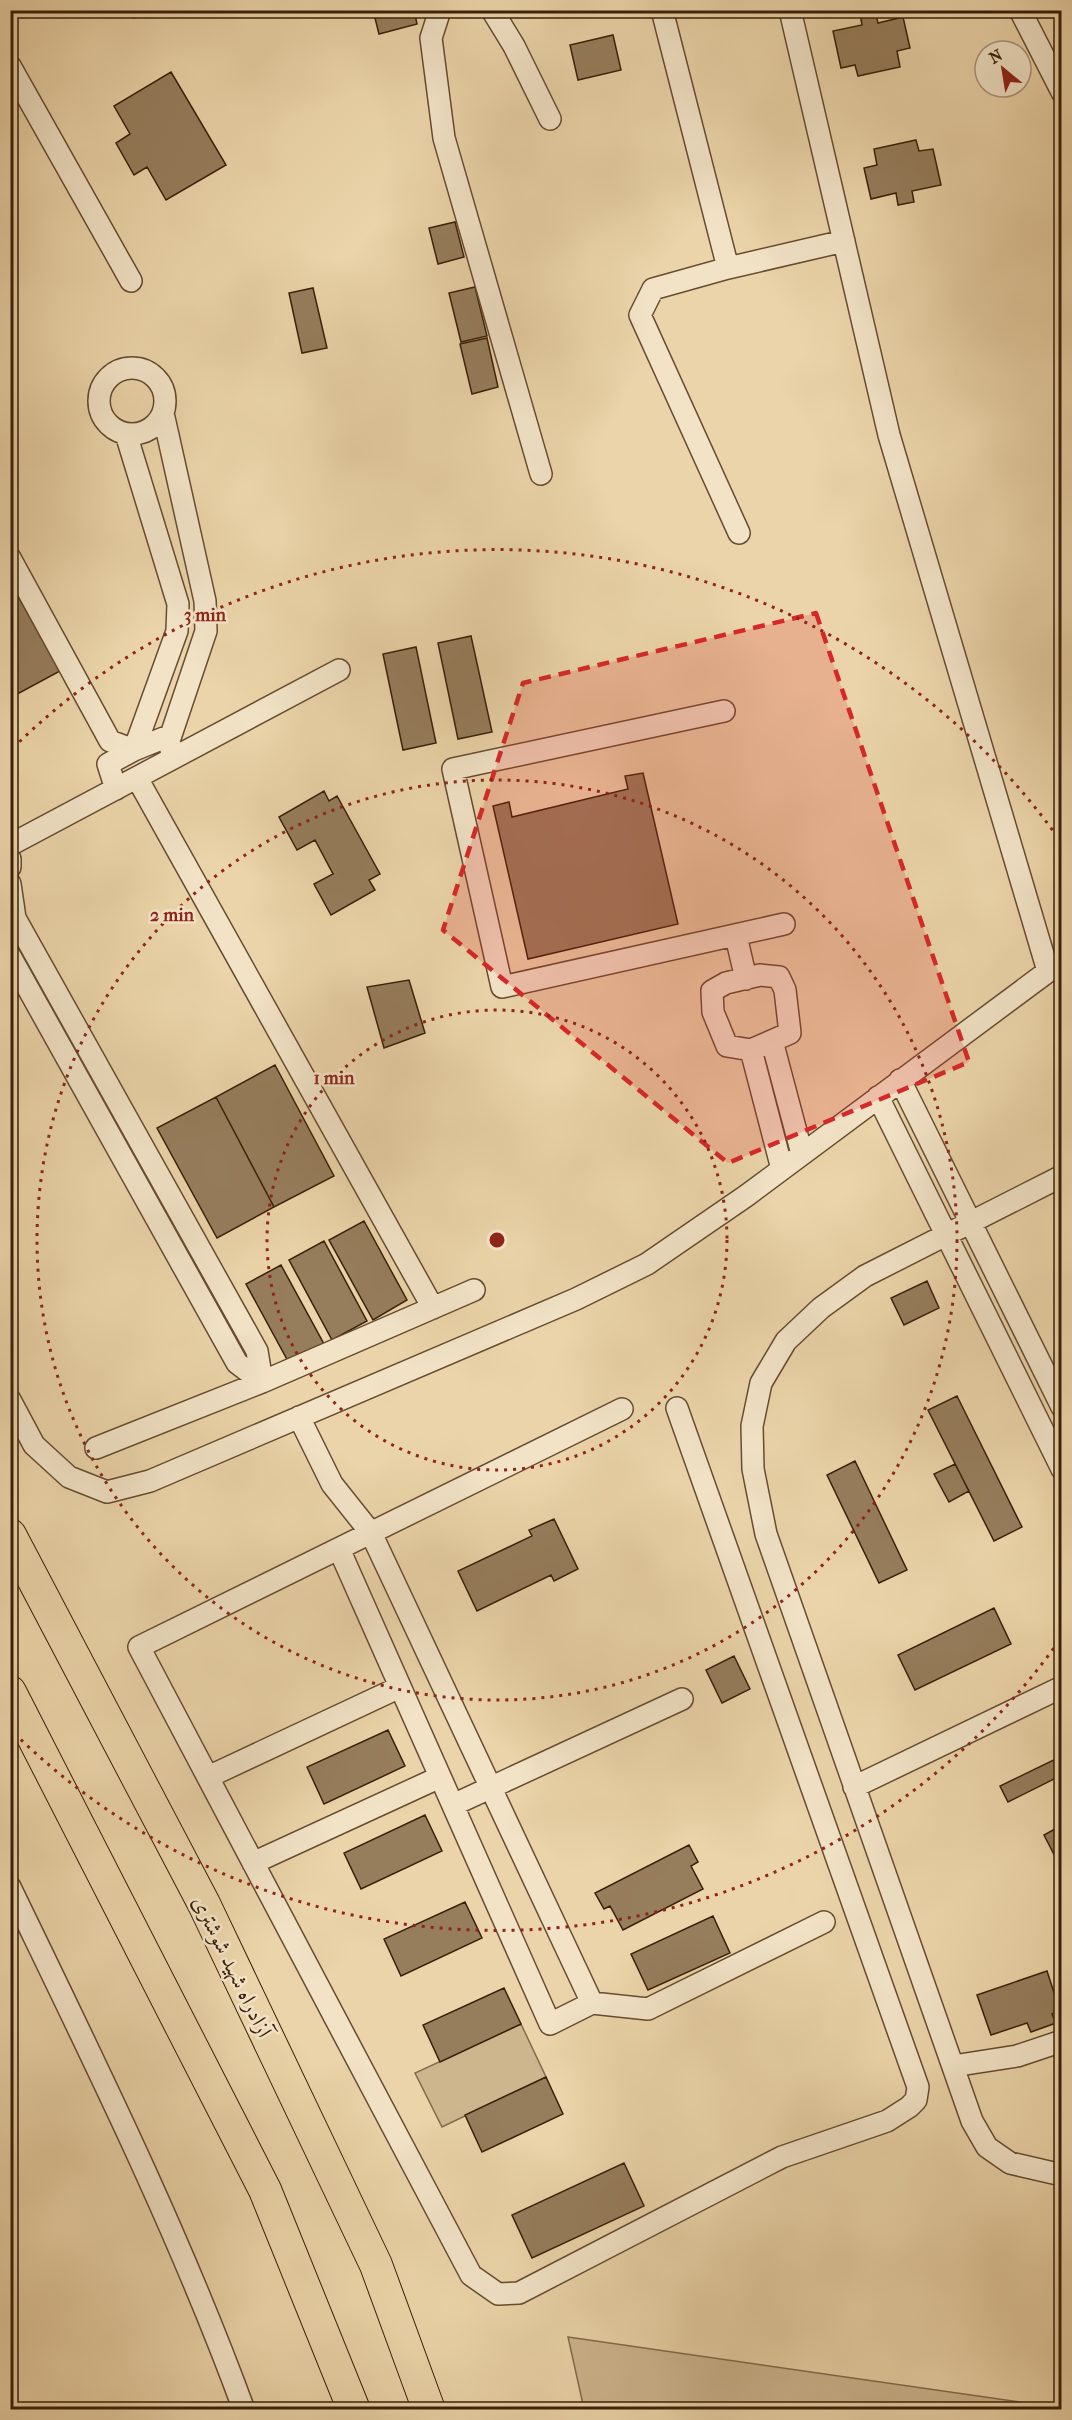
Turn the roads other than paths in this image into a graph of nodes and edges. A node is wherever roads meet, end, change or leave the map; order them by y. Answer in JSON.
{"nodes":[{"id":1,"x":441,"y":10,"type":"edge"},
{"id":2,"x":492,"y":10,"type":"edge"},
{"id":3,"x":662,"y":10,"type":"edge"},
{"id":4,"x":790,"y":10,"type":"edge"},
{"id":5,"x":1020,"y":10,"type":"edge"},
{"id":6,"x":10,"y":66,"type":"edge"},
{"id":7,"x":1062,"y":92,"type":"edge"},
{"id":8,"x":550,"y":119,"type":"dead end"},
{"id":9,"x":844,"y":242,"type":"junction"},
{"id":10,"x":728,"y":268,"type":"junction"},
{"id":11,"x":131,"y":280,"type":"dead end"},
{"id":12,"x":163,"y":413,"type":"junction"},
{"id":13,"x":126,"y":434,"type":"junction"},
{"id":14,"x":541,"y":474,"type":"dead end"},
{"id":15,"x":739,"y":533,"type":"dead end"},
{"id":16,"x":10,"y":558,"type":"edge"},
{"id":17,"x":339,"y":670,"type":"dead end"},
{"id":18,"x":724,"y":711,"type":"dead end"},
{"id":19,"x":171,"y":735,"type":"junction"},
{"id":20,"x":134,"y":750,"type":"junction"},
{"id":21,"x":173,"y":758,"type":"junction"},
{"id":22,"x":137,"y":778,"type":"junction"},
{"id":23,"x":116,"y":789,"type":"junction"},
{"id":24,"x":10,"y":845,"type":"edge"},
{"id":25,"x":10,"y":860,"type":"edge"},
{"id":26,"x":10,"y":867,"type":"edge"},
{"id":27,"x":10,"y":884,"type":"edge"},
{"id":28,"x":784,"y":924,"type":"dead end"},
{"id":29,"x":736,"y":936,"type":"junction"},
{"id":30,"x":10,"y":956,"type":"edge"},
{"id":31,"x":1055,"y":966,"type":"edge"},
{"id":32,"x":746,"y":979,"type":"junction"},
{"id":33,"x":772,"y":1041,"type":"junction"},
{"id":34,"x":751,"y":1050,"type":"junction"},
{"id":35,"x":900,"y":1080,"type":"junction"},
{"id":36,"x":878,"y":1097,"type":"junction"},
{"id":37,"x":802,"y":1154,"type":"junction"},
{"id":38,"x":782,"y":1169,"type":"junction"},
{"id":39,"x":1062,"y":1176,"type":"edge"},
{"id":40,"x":970,"y":1222,"type":"junction"},
{"id":41,"x":946,"y":1235,"type":"junction"},
{"id":42,"x":474,"y":1290,"type":"dead end"},
{"id":43,"x":433,"y":1308,"type":"junction"},
{"id":44,"x":262,"y":1382,"type":"junction"},
{"id":45,"x":10,"y":1400,"type":"edge"},
{"id":46,"x":1062,"y":1407,"type":"edge"},
{"id":47,"x":677,"y":1408,"type":"dead end"},
{"id":48,"x":622,"y":1409,"type":"dead end"},
{"id":49,"x":299,"y":1417,"type":"junction"},
{"id":50,"x":96,"y":1448,"type":"dead end"},
{"id":51,"x":1062,"y":1468,"type":"edge"},
{"id":52,"x":371,"y":1533,"type":"junction"},
{"id":53,"x":10,"y":1535,"type":"edge"},
{"id":54,"x":339,"y":1549,"type":"junction"},
{"id":55,"x":400,"y":1687,"type":"junction"},
{"id":56,"x":1062,"y":1687,"type":"edge"},
{"id":57,"x":10,"y":1692,"type":"edge"},
{"id":58,"x":682,"y":1699,"type":"dead end"},
{"id":59,"x":208,"y":1777,"type":"junction"},
{"id":60,"x":440,"y":1777,"type":"junction"},
{"id":61,"x":491,"y":1787,"type":"junction"},
{"id":62,"x":854,"y":1787,"type":"junction"},
{"id":63,"x":453,"y":1805,"type":"junction"},
{"id":64,"x":254,"y":1863,"type":"junction"},
{"id":65,"x":10,"y":1887,"type":"edge"},
{"id":66,"x":824,"y":1922,"type":"dead end"},
{"id":67,"x":592,"y":2003,"type":"junction"},
{"id":68,"x":1062,"y":2041,"type":"edge"},
{"id":69,"x":953,"y":2067,"type":"junction"},
{"id":70,"x":1062,"y":2175,"type":"edge"},
{"id":71,"x":244,"y":2409,"type":"edge"},
{"id":72,"x":354,"y":2409,"type":"edge"},
{"id":73,"x":429,"y":2409,"type":"edge"}],
"edges":[{"from":1,"to":14,"type":"street"},
{"from":2,"to":8,"type":"street"},
{"from":3,"to":10,"type":"street"},
{"from":4,"to":9,"type":"street"},
{"from":5,"to":7,"type":"street"},
{"from":6,"to":11,"type":"street"},
{"from":9,"to":10,"type":"street"},
{"from":9,"to":31,"type":"street"},
{"from":10,"to":15,"type":"street"},
{"from":12,"to":13,"type":"street"},
{"from":12,"to":13,"type":"street"},
{"from":12,"to":19,"type":"street"},
{"from":13,"to":20,"type":"street"},
{"from":16,"to":20,"type":"street"},
{"from":17,"to":21,"type":"street"},
{"from":18,"to":29,"type":"street"},
{"from":19,"to":20,"type":"street"},
{"from":19,"to":21,"type":"street"},
{"from":20,"to":23,"type":"street"},
{"from":21,"to":22,"type":"street"},
{"from":22,"to":23,"type":"street"},
{"from":22,"to":43,"type":"street"},
{"from":23,"to":24,"type":"street"},
{"from":25,"to":26,"type":"street"},
{"from":27,"to":44,"type":"street"},
{"from":28,"to":29,"type":"street"},
{"from":29,"to":32,"type":"street"},
{"from":30,"to":44,"type":"street"},
{"from":31,"to":35,"type":"street"},
{"from":32,"to":33,"type":"street"},
{"from":32,"to":34,"type":"street"},
{"from":33,"to":34,"type":"street"},
{"from":33,"to":37,"type":"street"},
{"from":34,"to":38,"type":"street"},
{"from":35,"to":36,"type":"street"},
{"from":35,"to":40,"type":"street"},
{"from":36,"to":37,"type":"street"},
{"from":36,"to":41,"type":"street"},
{"from":37,"to":38,"type":"street"},
{"from":38,"to":49,"type":"street"},
{"from":39,"to":40,"type":"street"},
{"from":40,"to":41,"type":"street"},
{"from":40,"to":46,"type":"street"},
{"from":41,"to":51,"type":"street"},
{"from":41,"to":62,"type":"street"},
{"from":42,"to":43,"type":"street"},
{"from":43,"to":44,"type":"street"},
{"from":44,"to":50,"type":"street"},
{"from":45,"to":49,"type":"street"},
{"from":47,"to":64,"type":"street"},
{"from":48,"to":52,"type":"street"},
{"from":49,"to":52,"type":"street"},
{"from":52,"to":54,"type":"street"},
{"from":52,"to":61,"type":"street"},
{"from":53,"to":73,"type":"highway","name":"آزادراه شهید شوشتری"},
{"from":54,"to":55,"type":"street"},
{"from":54,"to":59,"type":"street"},
{"from":55,"to":59,"type":"street"},
{"from":55,"to":60,"type":"street"},
{"from":56,"to":62,"type":"street"},
{"from":57,"to":72,"type":"highway"},
{"from":58,"to":61,"type":"street"},
{"from":59,"to":64,"type":"street"},
{"from":60,"to":63,"type":"street"},
{"from":60,"to":64,"type":"street"},
{"from":61,"to":63,"type":"street"},
{"from":61,"to":67,"type":"street"},
{"from":62,"to":69,"type":"street"},
{"from":63,"to":67,"type":"street"},
{"from":65,"to":71,"type":"street"},
{"from":66,"to":67,"type":"street"},
{"from":68,"to":69,"type":"street"},
{"from":69,"to":70,"type":"street"}]}
